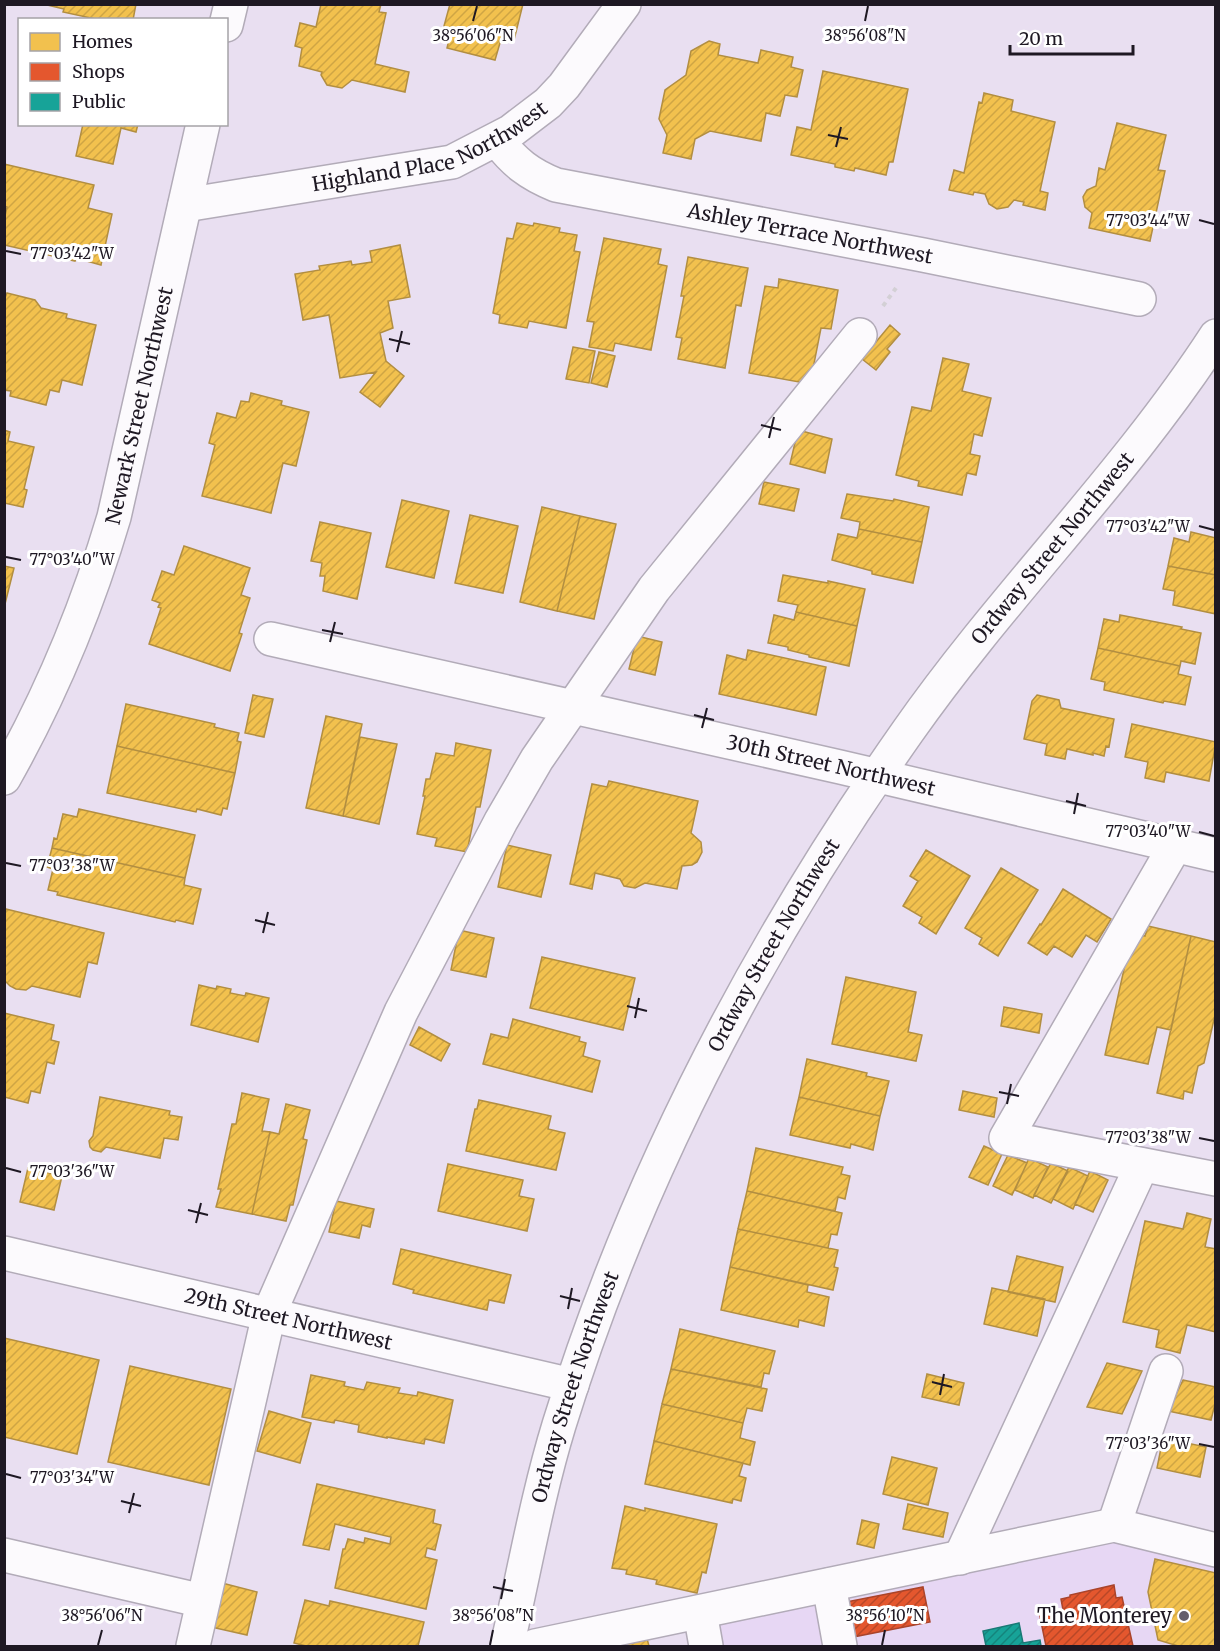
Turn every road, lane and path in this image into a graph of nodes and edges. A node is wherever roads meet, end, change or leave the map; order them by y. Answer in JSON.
{"nodes":[{"id":1,"x":624,"y":4,"type":"edge"},
{"id":2,"x":204,"y":126,"type":"edge"},
{"id":3,"x":497,"y":140,"type":"junction"},
{"id":4,"x":185,"y":205,"type":"junction"},
{"id":5,"x":923,"y":255,"type":"junction"},
{"id":6,"x":1140,"y":299,"type":"dead end"},
{"id":7,"x":860,"y":335,"type":"joint"},
{"id":8,"x":1215,"y":336,"type":"edge"},
{"id":9,"x":271,"y":639,"type":"dead end"},
{"id":10,"x":573,"y":706,"type":"junction"},
{"id":11,"x":877,"y":776,"type":"junction"},
{"id":12,"x":4,"y":778,"type":"edge"},
{"id":13,"x":1175,"y":846,"type":"junction"},
{"id":14,"x":1213,"y":847,"type":"edge"},
{"id":15,"x":1142,"y":1165,"type":"junction"},
{"id":16,"x":1215,"y":1179,"type":"edge"},
{"id":17,"x":4,"y":1253,"type":"edge"},
{"id":18,"x":269,"y":1314,"type":"junction"},
{"id":19,"x":1166,"y":1371,"type":"dead end"},
{"id":20,"x":572,"y":1384,"type":"junction"},
{"id":21,"x":1114,"y":1525,"type":"junction"},
{"id":22,"x":1215,"y":1550,"type":"edge"},
{"id":23,"x":4,"y":1555,"type":"edge"},
{"id":24,"x":960,"y":1558,"type":"junction"},
{"id":25,"x":828,"y":1585,"type":"junction"},
{"id":26,"x":203,"y":1602,"type":"junction"},
{"id":27,"x":700,"y":1612,"type":"junction"},
{"id":28,"x":193,"y":1647,"type":"edge"},
{"id":29,"x":507,"y":1647,"type":"edge"},
{"id":30,"x":535,"y":1647,"type":"edge"},
{"id":31,"x":706,"y":1647,"type":"edge"},
{"id":32,"x":840,"y":1647,"type":"edge"}],
"edges":[{"from":1,"to":3,"type":"street","name":"Highland Place Northwest"},
{"from":2,"to":4,"type":"street","name":"Newark Street Northwest"},
{"from":3,"to":4,"type":"street","name":"Highland Place Northwest"},
{"from":3,"to":5,"type":"street","name":"Ashley Terrace Northwest"},
{"from":4,"to":12,"type":"street","name":"Newark Street Northwest"},
{"from":5,"to":6,"type":"street","name":"Ashley Terrace Northwest"},
{"from":5,"to":7,"type":"path"},
{"from":7,"to":10,"type":"street"},
{"from":8,"to":11,"type":"street","name":"Ordway Street Northwest"},
{"from":9,"to":10,"type":"street","name":"30th Street Northwest"},
{"from":10,"to":11,"type":"street","name":"30th Street Northwest"},
{"from":10,"to":18,"type":"street"},
{"from":11,"to":13,"type":"street","name":"30th Street Northwest"},
{"from":11,"to":20,"type":"street","name":"Ordway Street Northwest"},
{"from":13,"to":14,"type":"street","name":"30th Street Northwest"},
{"from":13,"to":15,"type":"street"},
{"from":15,"to":16,"type":"street"},
{"from":15,"to":24,"type":"street"},
{"from":17,"to":18,"type":"street","name":"29th Street Northwest"},
{"from":18,"to":20,"type":"street","name":"29th Street Northwest"},
{"from":18,"to":26,"type":"street"},
{"from":19,"to":21,"type":"street"},
{"from":20,"to":29,"type":"street","name":"Ordway Street Northwest"},
{"from":21,"to":22,"type":"street"},
{"from":21,"to":24,"type":"street"},
{"from":23,"to":26,"type":"street"},
{"from":24,"to":25,"type":"street"},
{"from":25,"to":27,"type":"street"},
{"from":25,"to":32,"type":"street"},
{"from":26,"to":28,"type":"street"},
{"from":27,"to":30,"type":"street"},
{"from":27,"to":31,"type":"street"}]}
